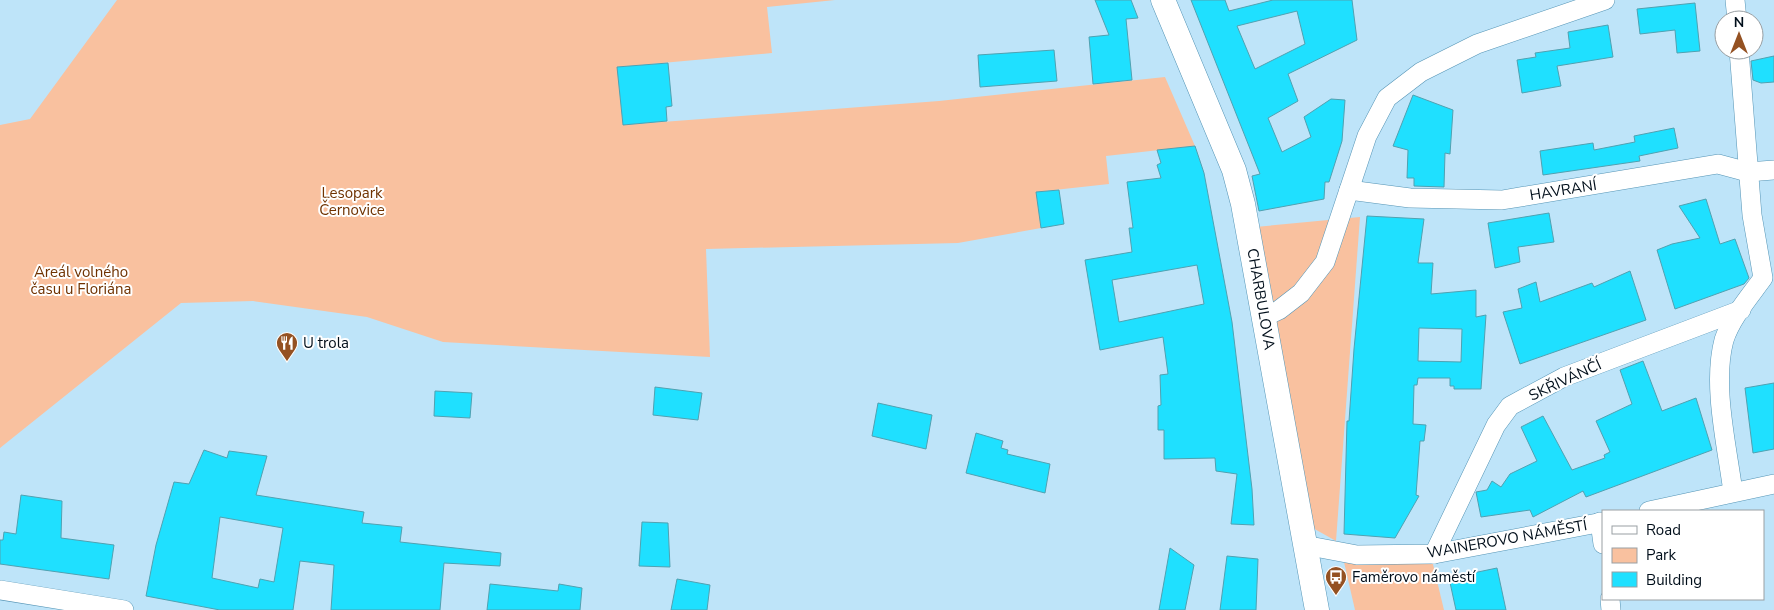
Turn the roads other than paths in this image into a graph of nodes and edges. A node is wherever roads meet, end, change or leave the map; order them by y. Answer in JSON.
{"nodes":[{"id":1,"x":1163,"y":0,"type":"edge"},
{"id":2,"x":1605,"y":0,"type":"edge"},
{"id":3,"x":1740,"y":60,"type":"edge"},
{"id":4,"x":1774,"y":170,"type":"edge"},
{"id":5,"x":1748,"y":172,"type":"junction"},
{"id":6,"x":1349,"y":190,"type":"junction"},
{"id":7,"x":1741,"y":310,"type":"junction"},
{"id":8,"x":1264,"y":317,"type":"junction"},
{"id":9,"x":1774,"y":484,"type":"edge"},
{"id":10,"x":1733,"y":492,"type":"junction"},
{"id":11,"x":1653,"y":510,"type":"edge"},
{"id":12,"x":1601,"y":522,"type":"edge"},
{"id":13,"x":1304,"y":545,"type":"junction"},
{"id":14,"x":1434,"y":554,"type":"junction"},
{"id":15,"x":0,"y":590,"type":"edge"},
{"id":16,"x":124,"y":610,"type":"edge"},
{"id":17,"x":1317,"y":610,"type":"edge"}],
"edges":[{"from":1,"to":8,"type":"street","name":"CHARBULOVA"},
{"from":2,"to":6,"type":"street"},
{"from":3,"to":5,"type":"street"},
{"from":4,"to":5,"type":"street","name":"HAVRANÍ"},
{"from":5,"to":6,"type":"street","name":"HAVRANÍ"},
{"from":5,"to":7,"type":"street"},
{"from":6,"to":8,"type":"street"},
{"from":7,"to":10,"type":"street"},
{"from":7,"to":14,"type":"street","name":"SKŘIVÁNČÍ"},
{"from":8,"to":13,"type":"street","name":"CHARBULOVA"},
{"from":9,"to":10,"type":"street"},
{"from":10,"to":11,"type":"street"},
{"from":12,"to":14,"type":"street","name":"WAINEROVO NÁMĚSTÍ"},
{"from":13,"to":14,"type":"street","name":"WAINEROVO NÁMĚSTÍ"},
{"from":13,"to":17,"type":"street","name":"CHARBULOVA"},
{"from":15,"to":16,"type":"street"}]}
